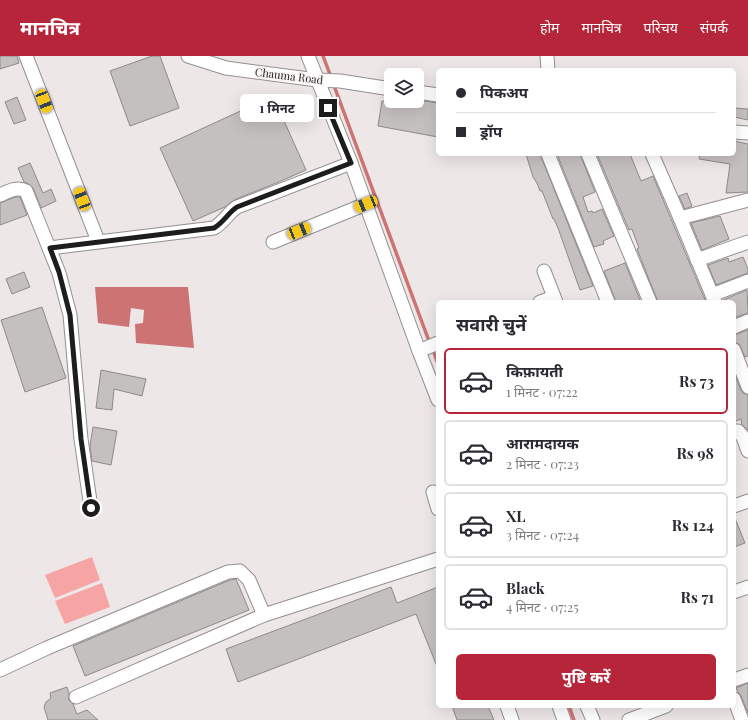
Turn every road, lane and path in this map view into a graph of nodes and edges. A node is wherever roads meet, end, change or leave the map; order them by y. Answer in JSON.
{"nodes":[{"id":1,"x":26,"y":56,"type":"edge"},
{"id":2,"x":188,"y":56,"type":"edge"},
{"id":3,"x":308,"y":56,"type":"edge"},
{"id":4,"x":547,"y":56,"type":"edge"},
{"id":5,"x":548,"y":68,"type":"edge"},
{"id":6,"x":321,"y":80,"type":"junction"},
{"id":7,"x":384,"y":87,"type":"edge"},
{"id":8,"x":424,"y":93,"type":"edge"},
{"id":9,"x":436,"y":96,"type":"edge"},
{"id":10,"x":736,"y":132,"type":"edge"},
{"id":11,"x":748,"y":134,"type":"edge"},
{"id":12,"x":549,"y":156,"type":"edge"},
{"id":13,"x":589,"y":156,"type":"edge"},
{"id":14,"x":653,"y":156,"type":"edge"},
{"id":15,"x":351,"y":163,"type":"junction"},
{"id":16,"x":0,"y":195,"type":"edge"},
{"id":17,"x":748,"y":200,"type":"edge"},
{"id":18,"x":366,"y":204,"type":"junction"},
{"id":19,"x":680,"y":218,"type":"junction"},
{"id":20,"x":98,"y":241,"type":"junction"},
{"id":21,"x":273,"y":242,"type":"dead end"},
{"id":22,"x":748,"y":242,"type":"edge"},
{"id":23,"x":50,"y":248,"type":"junction"},
{"id":24,"x":698,"y":260,"type":"junction"},
{"id":25,"x":544,"y":271,"type":"dead end"},
{"id":26,"x":748,"y":281,"type":"edge"},
{"id":27,"x":713,"y":298,"type":"edge"},
{"id":28,"x":555,"y":299,"type":"edge"},
{"id":29,"x":607,"y":300,"type":"edge"},
{"id":30,"x":649,"y":300,"type":"edge"},
{"id":31,"x":748,"y":321,"type":"edge"},
{"id":32,"x":736,"y":325,"type":"edge"},
{"id":33,"x":436,"y":344,"type":"edge"},
{"id":34,"x":419,"y":351,"type":"junction"},
{"id":35,"x":736,"y":352,"type":"edge"},
{"id":36,"x":744,"y":362,"type":"edge"},
{"id":37,"x":748,"y":387,"type":"edge"},
{"id":38,"x":436,"y":395,"type":"edge"},
{"id":39,"x":736,"y":431,"type":"edge"},
{"id":40,"x":748,"y":451,"type":"edge"},
{"id":41,"x":433,"y":492,"type":"dead end"},
{"id":42,"x":748,"y":501,"type":"edge"},
{"id":43,"x":436,"y":502,"type":"edge"},
{"id":44,"x":736,"y":505,"type":"edge"},
{"id":45,"x":91,"y":508,"type":"dead end"},
{"id":46,"x":436,"y":560,"type":"edge"},
{"id":47,"x":748,"y":587,"type":"edge"},
{"id":48,"x":736,"y":591,"type":"edge"},
{"id":49,"x":264,"y":615,"type":"junction"},
{"id":50,"x":0,"y":670,"type":"edge"},
{"id":51,"x":748,"y":675,"type":"edge"},
{"id":52,"x":736,"y":679,"type":"edge"},
{"id":53,"x":76,"y":697,"type":"dead end"},
{"id":54,"x":736,"y":704,"type":"edge"},
{"id":55,"x":508,"y":708,"type":"edge"},
{"id":56,"x":560,"y":708,"type":"edge"},
{"id":57,"x":588,"y":708,"type":"edge"},
{"id":58,"x":661,"y":708,"type":"edge"},
{"id":59,"x":512,"y":720,"type":"edge"},
{"id":60,"x":564,"y":720,"type":"edge"},
{"id":61,"x":593,"y":720,"type":"edge"},
{"id":62,"x":629,"y":720,"type":"edge"},
{"id":63,"x":742,"y":720,"type":"edge"}],
"edges":[{"from":1,"to":20,"type":"street"},
{"from":2,"to":6,"type":"street","name":"Chauma Road"},
{"from":3,"to":6,"type":"street"},
{"from":4,"to":5,"type":"street"},
{"from":6,"to":7,"type":"street","name":"Chauma Road"},
{"from":6,"to":15,"type":"street"},
{"from":8,"to":9,"type":"street"},
{"from":10,"to":11,"type":"street"},
{"from":12,"to":29,"type":"street"},
{"from":13,"to":30,"type":"street"},
{"from":14,"to":19,"type":"street"},
{"from":15,"to":18,"type":"street"},
{"from":15,"to":20,"type":"street"},
{"from":16,"to":23,"type":"street"},
{"from":17,"to":19,"type":"street"},
{"from":18,"to":21,"type":"street"},
{"from":18,"to":34,"type":"street"},
{"from":19,"to":24,"type":"street"},
{"from":20,"to":23,"type":"street"},
{"from":22,"to":24,"type":"street"},
{"from":23,"to":45,"type":"street"},
{"from":24,"to":27,"type":"street"},
{"from":25,"to":28,"type":"street"},
{"from":26,"to":27,"type":"street"},
{"from":31,"to":32,"type":"street"},
{"from":33,"to":34,"type":"street"},
{"from":34,"to":38,"type":"street"},
{"from":35,"to":36,"type":"street"},
{"from":36,"to":37,"type":"street"},
{"from":39,"to":40,"type":"street"},
{"from":41,"to":43,"type":"street"},
{"from":42,"to":44,"type":"street"},
{"from":46,"to":49,"type":"street"},
{"from":47,"to":48,"type":"street"},
{"from":49,"to":50,"type":"street"},
{"from":49,"to":53,"type":"street"},
{"from":51,"to":52,"type":"street"},
{"from":54,"to":63,"type":"street"},
{"from":55,"to":59,"type":"street"},
{"from":56,"to":60,"type":"street"},
{"from":57,"to":61,"type":"street"},
{"from":58,"to":62,"type":"street"}]}
